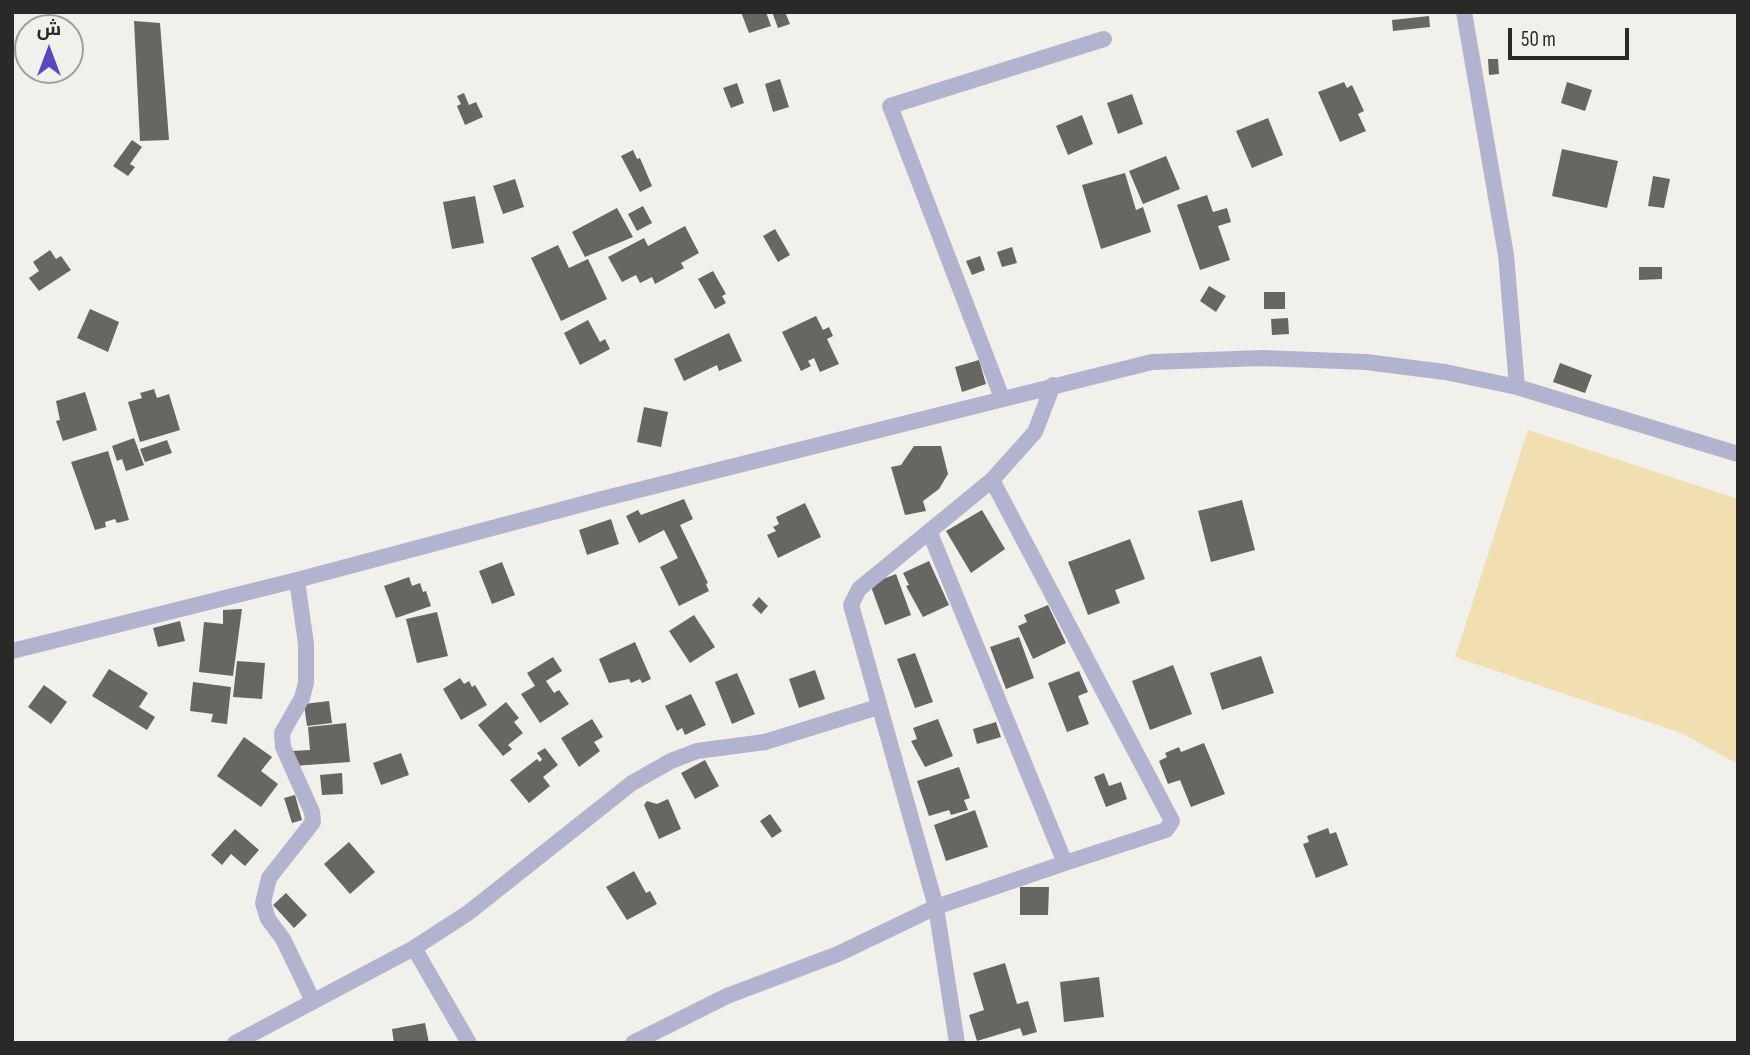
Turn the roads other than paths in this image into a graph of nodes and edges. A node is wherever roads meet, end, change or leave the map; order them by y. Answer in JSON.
{"nodes":[{"id":1,"x":1464,"y":12,"type":"edge"},
{"id":2,"x":1104,"y":39,"type":"dead end"},
{"id":3,"x":1053,"y":385,"type":"junction"},
{"id":4,"x":1517,"y":387,"type":"junction"},
{"id":5,"x":1002,"y":398,"type":"junction"},
{"id":6,"x":1738,"y":454,"type":"edge"},
{"id":7,"x":992,"y":480,"type":"junction"},
{"id":8,"x":930,"y":533,"type":"junction"},
{"id":9,"x":297,"y":580,"type":"junction"},
{"id":10,"x":12,"y":651,"type":"edge"},
{"id":11,"x":878,"y":707,"type":"junction"},
{"id":12,"x":1065,"y":863,"type":"junction"},
{"id":13,"x":936,"y":907,"type":"junction"},
{"id":14,"x":414,"y":948,"type":"junction"},
{"id":15,"x":313,"y":1001,"type":"junction"},
{"id":16,"x":235,"y":1043,"type":"edge"},
{"id":17,"x":469,"y":1043,"type":"edge"},
{"id":18,"x":633,"y":1043,"type":"edge"},
{"id":19,"x":957,"y":1043,"type":"edge"}],
"edges":[{"from":1,"to":4,"type":"street"},
{"from":2,"to":5,"type":"street"},
{"from":3,"to":4,"type":"street"},
{"from":3,"to":5,"type":"street"},
{"from":3,"to":7,"type":"street"},
{"from":4,"to":6,"type":"street"},
{"from":5,"to":9,"type":"street"},
{"from":7,"to":8,"type":"street"},
{"from":7,"to":12,"type":"street"},
{"from":8,"to":11,"type":"street"},
{"from":8,"to":12,"type":"street"},
{"from":9,"to":10,"type":"street"},
{"from":9,"to":15,"type":"street"},
{"from":11,"to":13,"type":"street"},
{"from":11,"to":14,"type":"street"},
{"from":12,"to":13,"type":"street"},
{"from":13,"to":18,"type":"street"},
{"from":13,"to":19,"type":"street"},
{"from":14,"to":15,"type":"street"},
{"from":14,"to":17,"type":"street"},
{"from":15,"to":16,"type":"street"}]}
